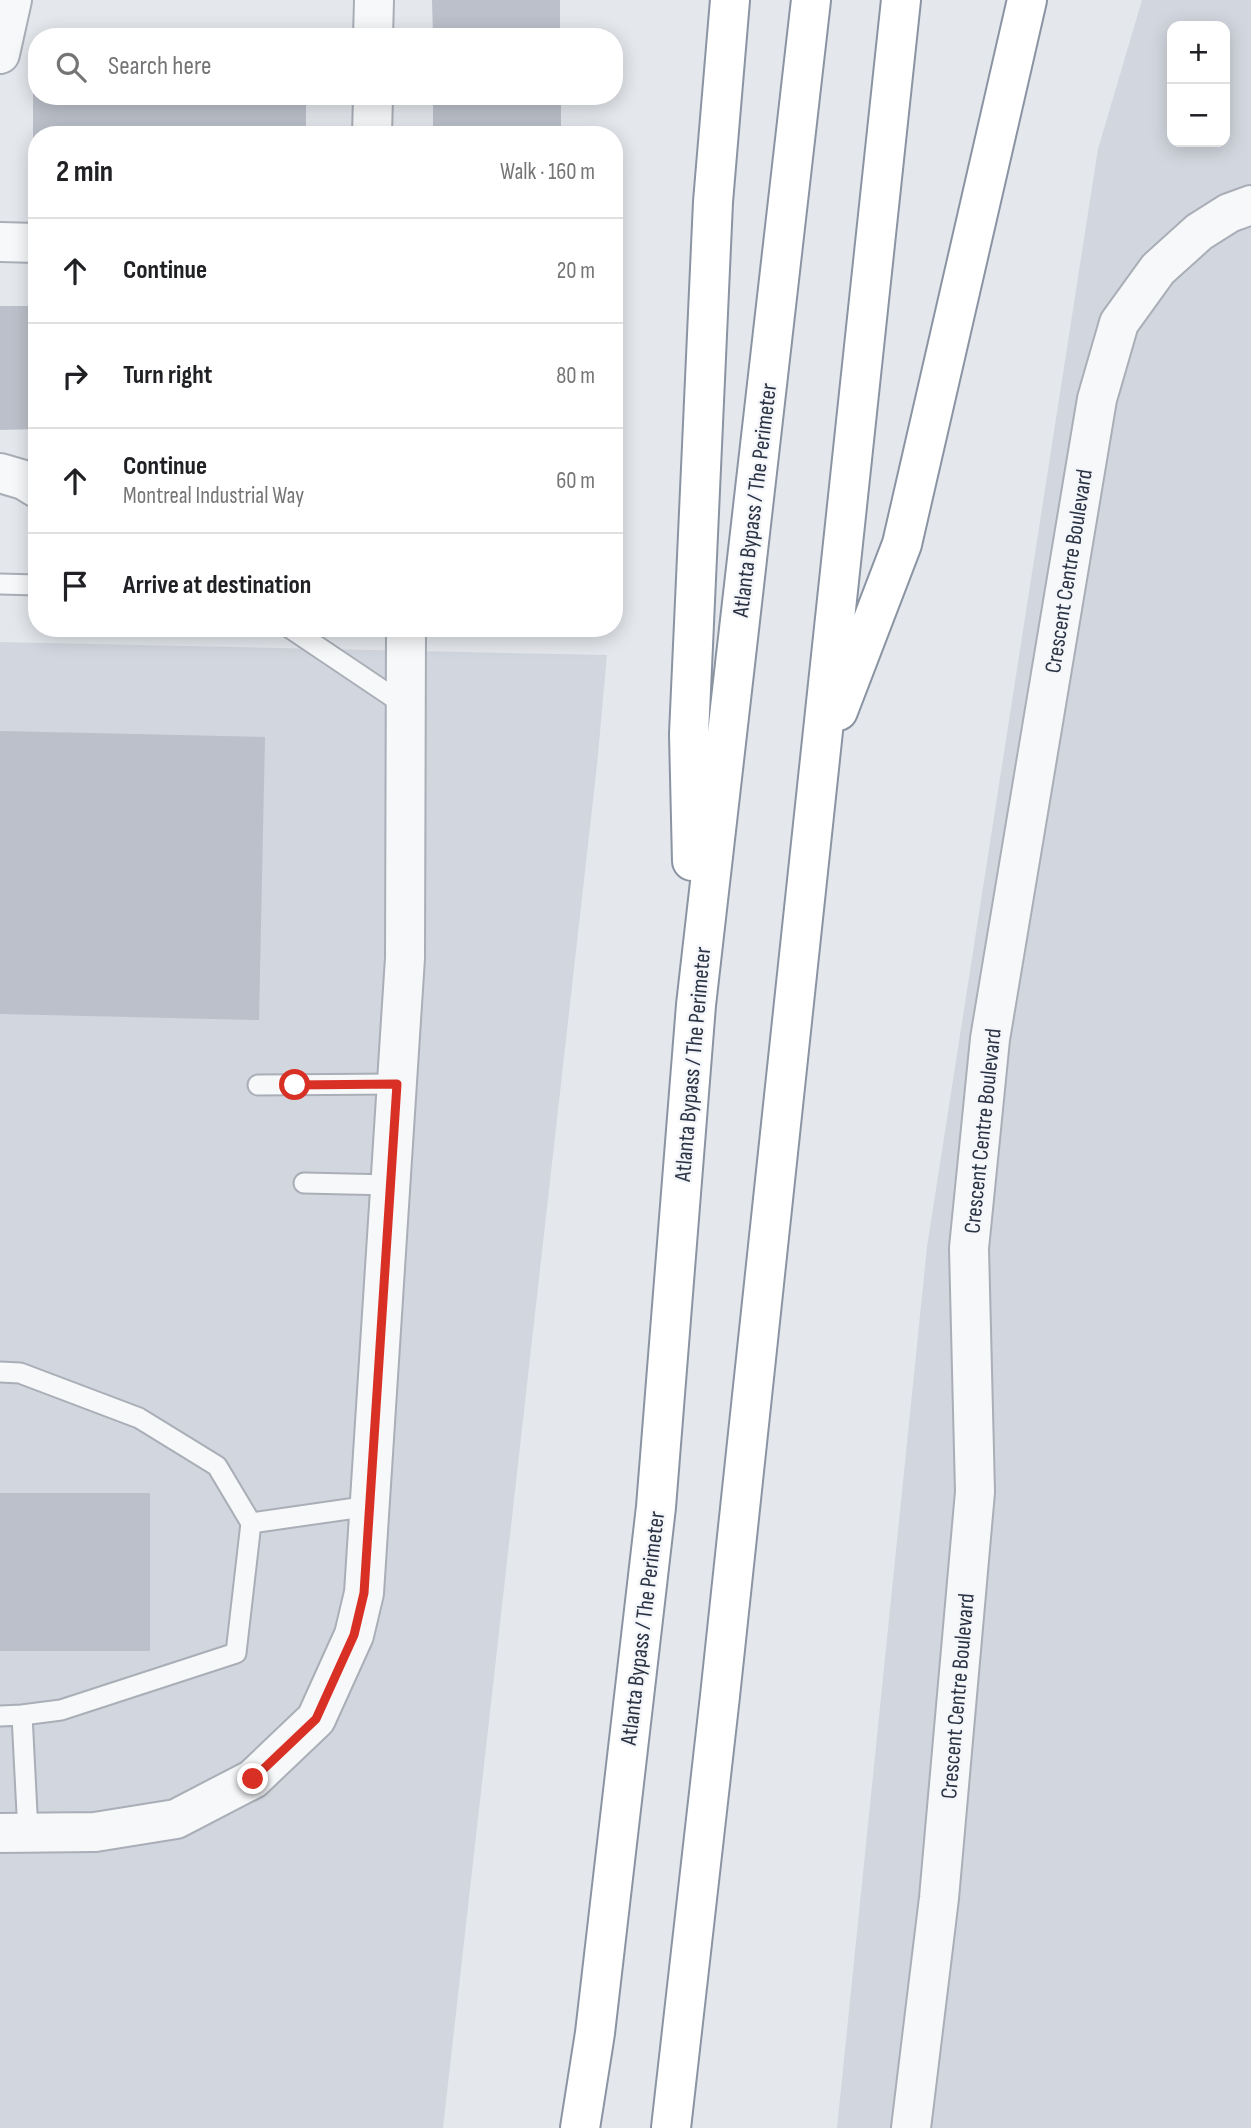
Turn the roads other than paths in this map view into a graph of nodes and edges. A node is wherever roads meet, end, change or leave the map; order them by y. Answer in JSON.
{"nodes":[{"id":1,"x":374,"y":0,"type":"edge"},
{"id":2,"x":730,"y":0,"type":"edge"},
{"id":3,"x":811,"y":0,"type":"edge"},
{"id":4,"x":901,"y":0,"type":"edge"},
{"id":5,"x":1027,"y":0,"type":"edge"},
{"id":6,"x":8,"y":5,"type":"edge"},
{"id":7,"x":373,"y":28,"type":"edge"},
{"id":8,"x":0,"y":54,"type":"edge"},
{"id":9,"x":373,"y":105,"type":"edge"},
{"id":10,"x":373,"y":126,"type":"edge"},
{"id":11,"x":1251,"y":205,"type":"edge"},
{"id":12,"x":0,"y":242,"type":"edge"},
{"id":13,"x":28,"y":243,"type":"edge"},
{"id":14,"x":0,"y":473,"type":"edge"},
{"id":15,"x":28,"y":482,"type":"edge"},
{"id":16,"x":0,"y":584,"type":"edge"},
{"id":17,"x":28,"y":585,"type":"edge"},
{"id":18,"x":303,"y":637,"type":"edge"},
{"id":19,"x":406,"y":637,"type":"edge"},
{"id":20,"x":406,"y":706,"type":"junction"},
{"id":21,"x":819,"y":762,"type":"junction"},
{"id":22,"x":696,"y":1005,"type":"junction"},
{"id":23,"x":397,"y":1084,"type":"junction"},
{"id":24,"x":258,"y":1085,"type":"dead end"},
{"id":25,"x":304,"y":1183,"type":"dead end"},
{"id":26,"x":391,"y":1185,"type":"junction"},
{"id":27,"x":0,"y":1372,"type":"edge"},
{"id":28,"x":370,"y":1506,"type":"junction"},
{"id":29,"x":251,"y":1523,"type":"junction"},
{"id":30,"x":22,"y":1715,"type":"junction"},
{"id":31,"x":0,"y":1716,"type":"edge"},
{"id":32,"x":14,"y":1833,"type":"edge"},
{"id":33,"x":580,"y":2128,"type":"edge"},
{"id":34,"x":671,"y":2128,"type":"edge"},
{"id":35,"x":911,"y":2128,"type":"edge"}],
"edges":[{"from":1,"to":7,"type":"street"},
{"from":2,"to":22,"type":"highway"},
{"from":3,"to":22,"type":"highway","name":"Atlanta Bypass / The Perimeter"},
{"from":4,"to":21,"type":"highway"},
{"from":5,"to":21,"type":"highway"},
{"from":6,"to":8,"type":"street"},
{"from":9,"to":10,"type":"street"},
{"from":11,"to":35,"type":"street","name":"Crescent Centre Boulevard"},
{"from":12,"to":13,"type":"street"},
{"from":14,"to":15,"type":"street"},
{"from":16,"to":17,"type":"lane"},
{"from":18,"to":20,"type":"lane"},
{"from":19,"to":20,"type":"street"},
{"from":20,"to":23,"type":"street"},
{"from":21,"to":34,"type":"highway"},
{"from":22,"to":33,"type":"highway","name":"Atlanta Bypass / The Perimeter"},
{"from":23,"to":24,"type":"lane"},
{"from":23,"to":26,"type":"street"},
{"from":25,"to":26,"type":"lane"},
{"from":26,"to":28,"type":"street"},
{"from":27,"to":29,"type":"lane"},
{"from":28,"to":29,"type":"lane"},
{"from":28,"to":32,"type":"street"},
{"from":29,"to":30,"type":"lane"},
{"from":30,"to":31,"type":"lane"},
{"from":30,"to":32,"type":"lane"}]}
